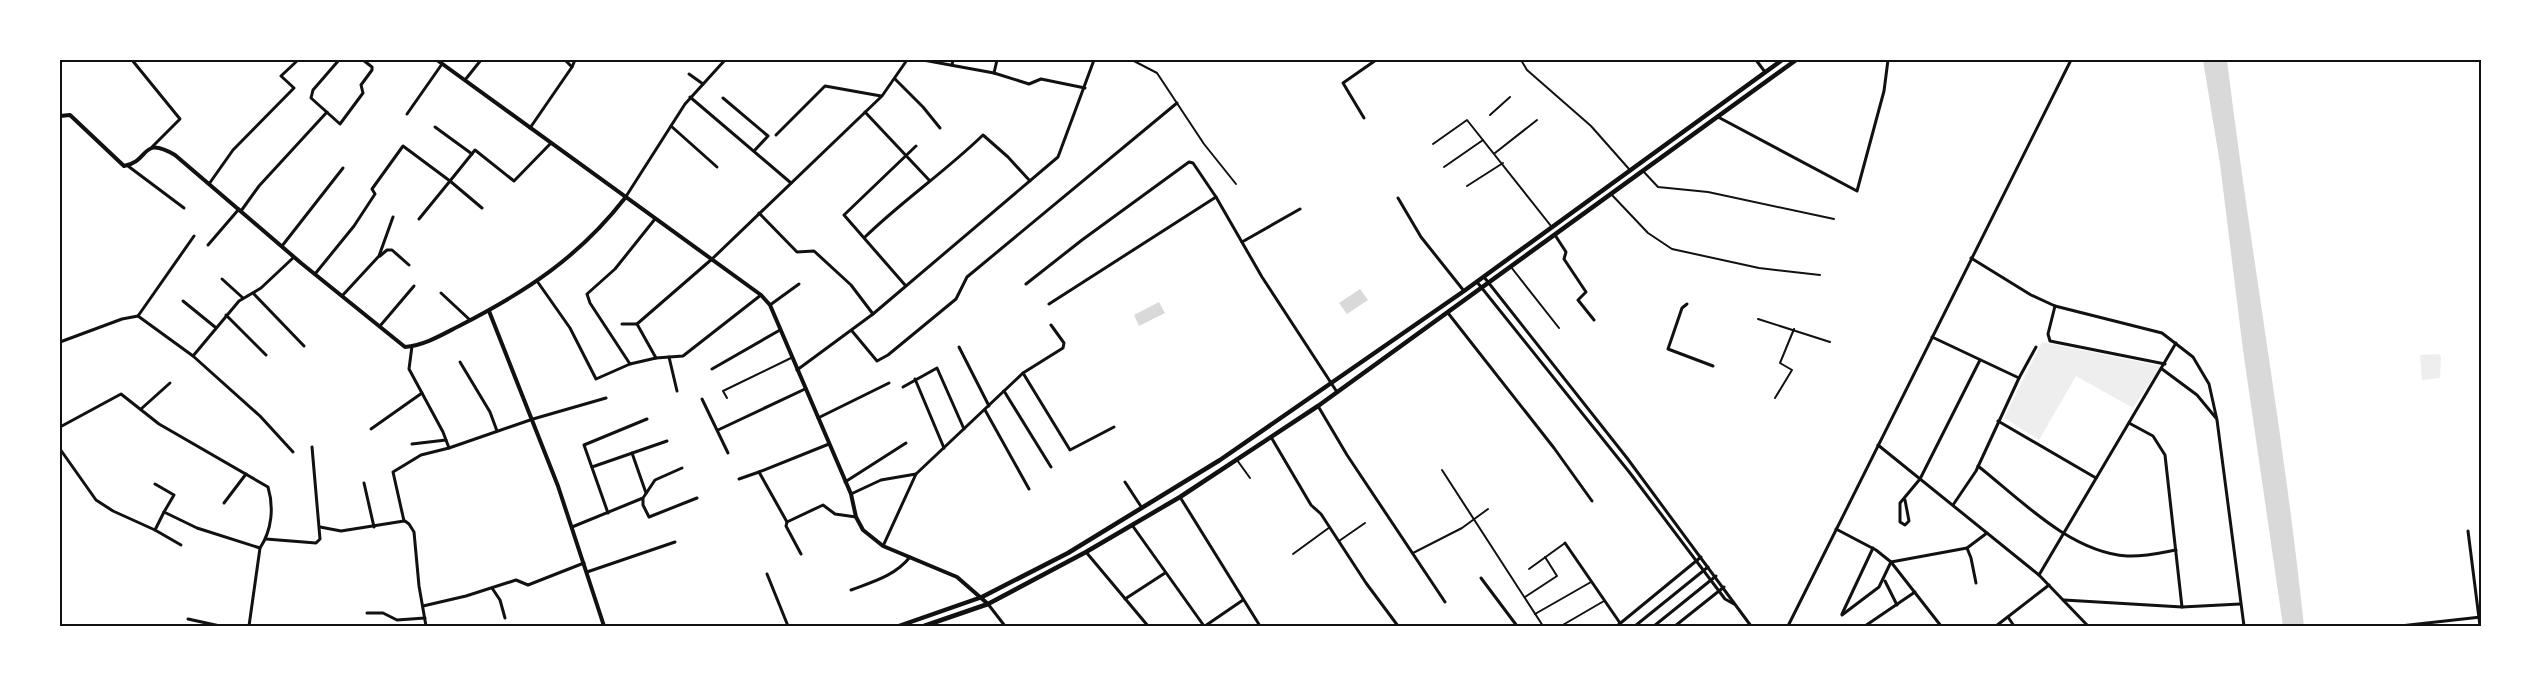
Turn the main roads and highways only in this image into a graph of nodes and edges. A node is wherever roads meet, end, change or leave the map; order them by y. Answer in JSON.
{"nodes":[{"id":1,"x":1782,"y":60,"type":"edge"},
{"id":2,"x":1796,"y":60,"type":"edge"},
{"id":3,"x":1669,"y":143,"type":"junction"},
{"id":4,"x":1674,"y":148,"type":"junction"},
{"id":5,"x":899,"y":626,"type":"edge"},
{"id":6,"x":924,"y":626,"type":"edge"}],
"edges":[{"from":1,"to":3,"type":"main road"},
{"from":2,"to":4,"type":"main road"},
{"from":3,"to":4,"type":"main road"},
{"from":3,"to":5,"type":"main road"},
{"from":4,"to":6,"type":"main road"}]}
